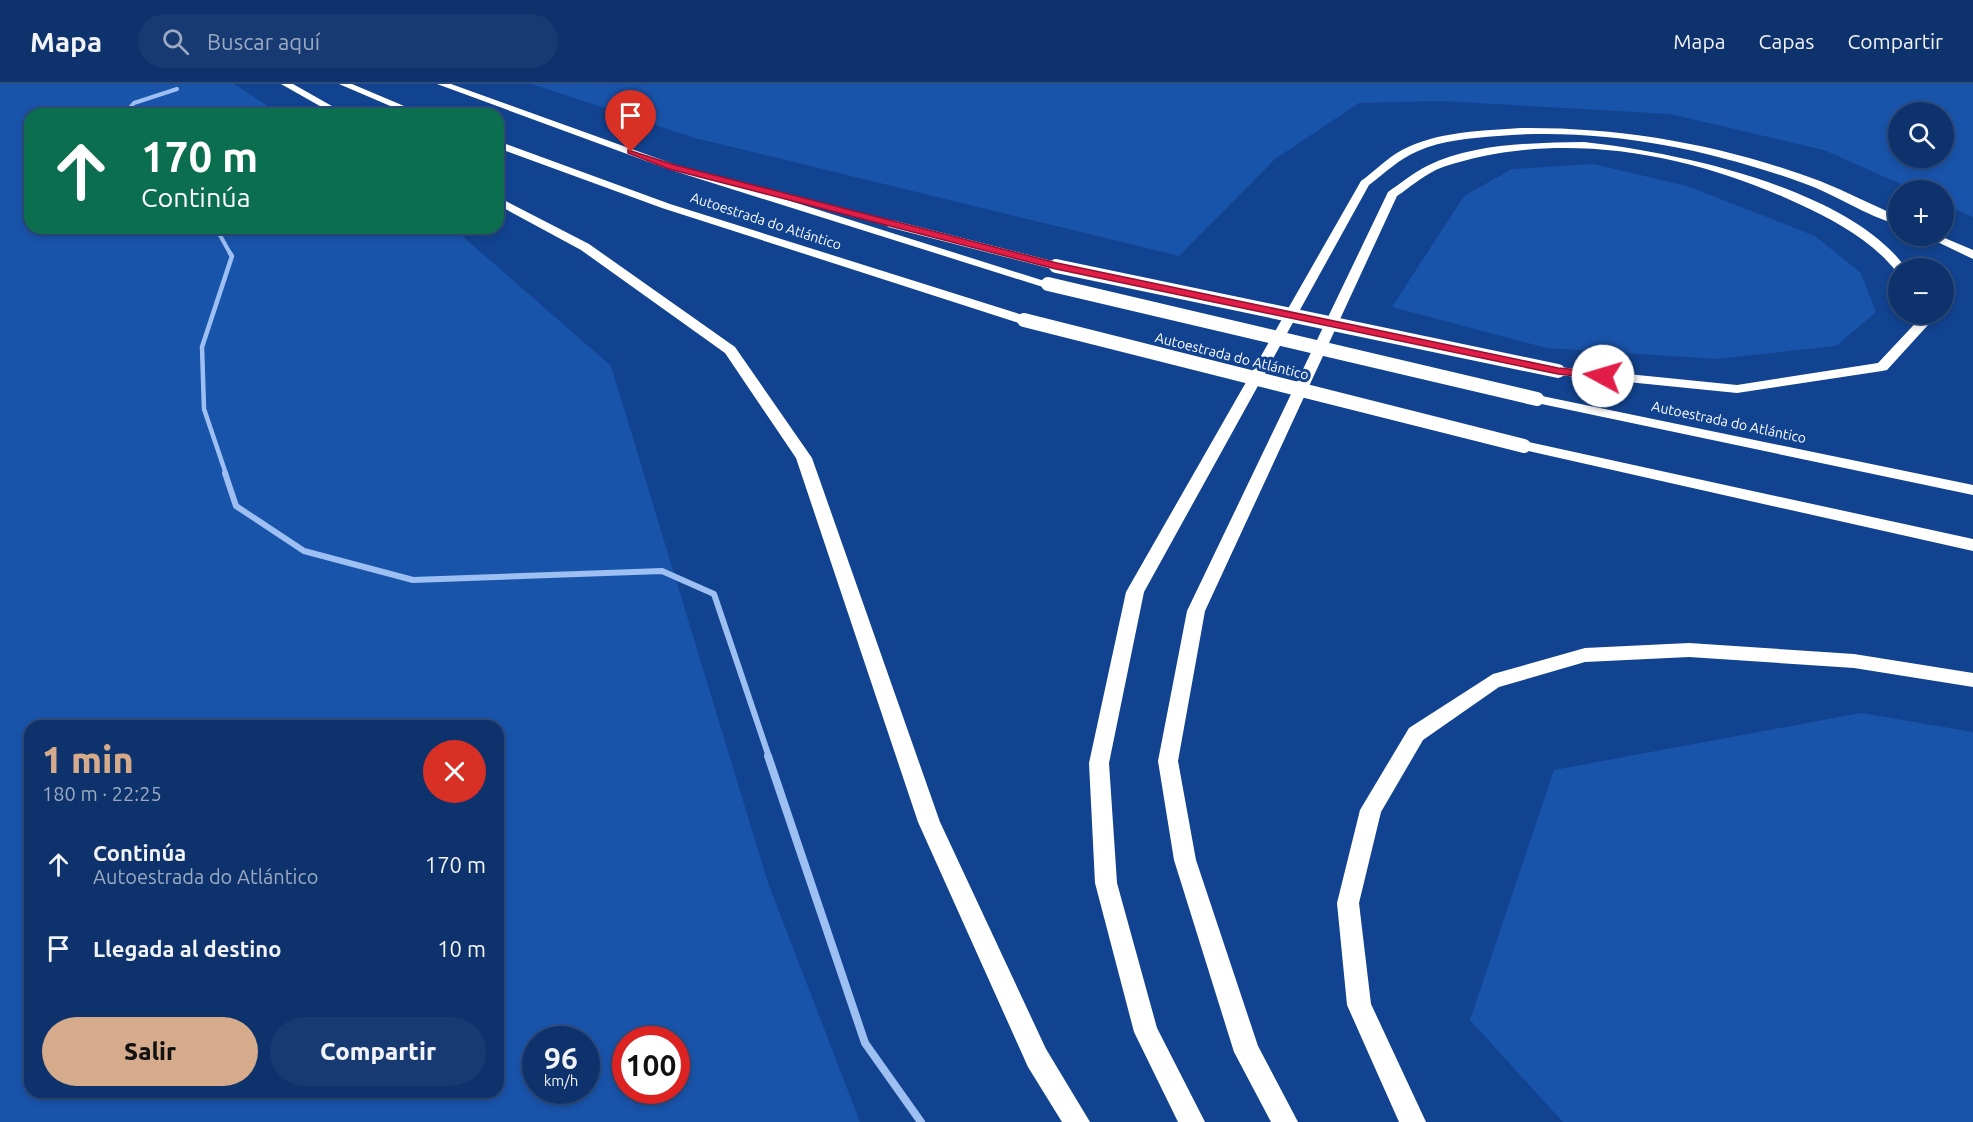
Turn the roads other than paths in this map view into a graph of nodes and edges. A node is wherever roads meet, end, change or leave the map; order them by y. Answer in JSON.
{"nodes":[{"id":1,"x":286,"y":84,"type":"edge"},
{"id":2,"x":344,"y":84,"type":"edge"},
{"id":3,"x":442,"y":84,"type":"edge"},
{"id":4,"x":177,"y":89,"type":"dead end"},
{"id":5,"x":129,"y":108,"type":"edge"},
{"id":6,"x":330,"y":108,"type":"edge"},
{"id":7,"x":403,"y":108,"type":"edge"},
{"id":8,"x":504,"y":146,"type":"edge"},
{"id":9,"x":672,"y":167,"type":"junction"},
{"id":10,"x":504,"y":203,"type":"edge"},
{"id":11,"x":1888,"y":216,"type":"edge"},
{"id":12,"x":219,"y":234,"type":"edge"},
{"id":13,"x":1953,"y":246,"type":"edge"},
{"id":14,"x":1973,"y":255,"type":"edge"},
{"id":15,"x":1892,"y":258,"type":"edge"},
{"id":16,"x":1922,"y":324,"type":"edge"},
{"id":17,"x":1973,"y":490,"type":"edge"},
{"id":18,"x":1973,"y":545,"type":"edge"},
{"id":19,"x":1973,"y":680,"type":"edge"},
{"id":20,"x":921,"y":1122,"type":"edge"},
{"id":21,"x":1077,"y":1122,"type":"edge"},
{"id":22,"x":1192,"y":1122,"type":"edge"},
{"id":23,"x":1285,"y":1122,"type":"edge"},
{"id":24,"x":1413,"y":1122,"type":"edge"}],
"edges":[{"from":1,"to":6,"type":"highway"},
{"from":2,"to":7,"type":"highway"},
{"from":3,"to":9,"type":"highway","name":"Autoestrada do Atlántico"},
{"from":4,"to":5,"type":"street"},
{"from":8,"to":18,"type":"highway","name":"Autoestrada do Atlántico","bridge":true},
{"from":9,"to":16,"type":"highway","bridge":true},
{"from":9,"to":17,"type":"highway","name":"Autoestrada do Atlántico","bridge":true},
{"from":10,"to":21,"type":"highway"},
{"from":11,"to":22,"type":"highway"},
{"from":12,"to":20,"type":"street"},
{"from":13,"to":14,"type":"highway"},
{"from":15,"to":23,"type":"highway"},
{"from":19,"to":24,"type":"highway"}]}
